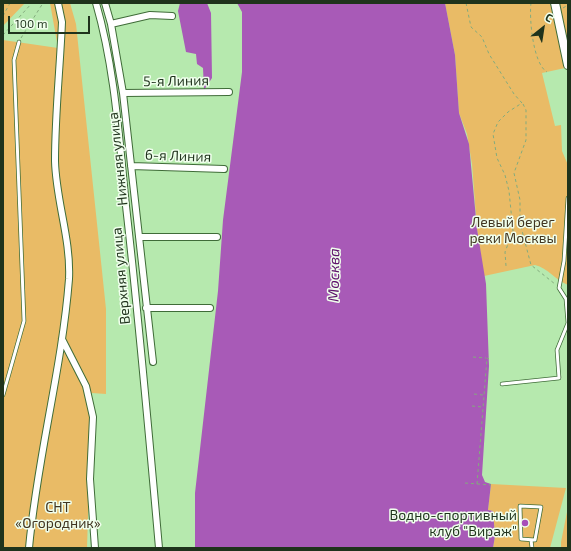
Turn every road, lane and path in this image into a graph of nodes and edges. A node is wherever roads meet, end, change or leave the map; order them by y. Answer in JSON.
{"nodes":[{"id":1,"x":10,"y":3,"type":"edge"},
{"id":2,"x":32,"y":3,"type":"edge"},
{"id":3,"x":43,"y":3,"type":"edge"},
{"id":4,"x":58,"y":3,"type":"edge"},
{"id":5,"x":96,"y":3,"type":"edge"},
{"id":6,"x":105,"y":3,"type":"edge"},
{"id":7,"x":466,"y":3,"type":"edge"},
{"id":8,"x":531,"y":3,"type":"edge"},
{"id":9,"x":554,"y":3,"type":"edge"},
{"id":10,"x":568,"y":5,"type":"edge"},
{"id":11,"x":563,"y":8,"type":"dead end"},
{"id":12,"x":6,"y":9,"type":"junction"},
{"id":13,"x":3,"y":10,"type":"edge"},
{"id":14,"x":3,"y":16,"type":"edge"},
{"id":15,"x":172,"y":16,"type":"dead end"},
{"id":16,"x":112,"y":24,"type":"junction"},
{"id":17,"x":3,"y":30,"type":"edge"},
{"id":18,"x":7,"y":30,"type":"junction"},
{"id":19,"x":3,"y":35,"type":"edge"},
{"id":20,"x":18,"y":42,"type":"joint"},
{"id":21,"x":567,"y":56,"type":"edge"},
{"id":22,"x":568,"y":65,"type":"edge"},
{"id":23,"x":547,"y":72,"type":"dead end"},
{"id":24,"x":229,"y":92,"type":"dead end"},
{"id":25,"x":123,"y":94,"type":"junction"},
{"id":26,"x":522,"y":104,"type":"junction"},
{"id":27,"x":131,"y":166,"type":"junction"},
{"id":28,"x":224,"y":169,"type":"dead end"},
{"id":29,"x":568,"y":198,"type":"edge"},
{"id":30,"x":139,"y":237,"type":"junction"},
{"id":31,"x":217,"y":237,"type":"dead end"},
{"id":32,"x":506,"y":266,"type":"dead end"},
{"id":33,"x":559,"y":288,"type":"junction"},
{"id":34,"x":146,"y":308,"type":"junction"},
{"id":35,"x":210,"y":308,"type":"dead end"},
{"id":36,"x":62,"y":339,"type":"junction"},
{"id":37,"x":473,"y":357,"type":"dead end"},
{"id":38,"x":487,"y":358,"type":"junction"},
{"id":39,"x":489,"y":359,"type":"dead end"},
{"id":40,"x":153,"y":362,"type":"dead end"},
{"id":41,"x":502,"y":384,"type":"dead end"},
{"id":42,"x":474,"y":394,"type":"dead end"},
{"id":43,"x":3,"y":395,"type":"edge"},
{"id":44,"x":484,"y":395,"type":"junction"},
{"id":45,"x":472,"y":406,"type":"dead end"},
{"id":46,"x":483,"y":407,"type":"junction"},
{"id":47,"x":466,"y":483,"type":"dead end"},
{"id":48,"x":477,"y":484,"type":"junction"},
{"id":49,"x":491,"y":485,"type":"dead end"},
{"id":50,"x":531,"y":540,"type":"junction"},
{"id":51,"x":29,"y":548,"type":"edge"},
{"id":52,"x":95,"y":548,"type":"edge"},
{"id":53,"x":159,"y":548,"type":"edge"},
{"id":54,"x":532,"y":548,"type":"edge"}],
"edges":[{"from":1,"to":12,"type":"path"},
{"from":2,"to":18,"type":"path"},
{"from":3,"to":20,"type":"path"},
{"from":4,"to":36,"type":"street"},
{"from":5,"to":53,"type":"street","name":"Верхняя улица"},
{"from":6,"to":16,"type":"street","name":"Нижняя улица"},
{"from":7,"to":26,"type":"path"},
{"from":8,"to":23,"type":"path"},
{"from":9,"to":21,"type":"street"},
{"from":10,"to":11,"type":"path"},
{"from":12,"to":13,"type":"path"},
{"from":12,"to":14,"type":"path"},
{"from":15,"to":16,"type":"street"},
{"from":16,"to":25,"type":"street","name":"Нижняя улица"},
{"from":17,"to":18,"type":"path"},
{"from":18,"to":19,"type":"path"},
{"from":20,"to":43,"type":"lane"},
{"from":21,"to":22,"type":"street"},
{"from":24,"to":25,"type":"street","name":"5-я Линия"},
{"from":25,"to":27,"type":"street","name":"Нижняя улица"},
{"from":26,"to":32,"type":"path"},
{"from":26,"to":33,"type":"path"},
{"from":27,"to":28,"type":"street","name":"6-я Линия"},
{"from":27,"to":30,"type":"street","name":"Нижняя улица"},
{"from":29,"to":33,"type":"lane"},
{"from":30,"to":31,"type":"street"},
{"from":30,"to":34,"type":"street","name":"Нижняя улица"},
{"from":33,"to":41,"type":"lane"},
{"from":34,"to":35,"type":"street"},
{"from":34,"to":40,"type":"street","name":"Нижняя улица"},
{"from":36,"to":51,"type":"street"},
{"from":36,"to":52,"type":"street"},
{"from":37,"to":38,"type":"path"},
{"from":38,"to":39,"type":"path"},
{"from":38,"to":44,"type":"path"},
{"from":42,"to":44,"type":"path"},
{"from":44,"to":46,"type":"path"},
{"from":45,"to":46,"type":"path"},
{"from":46,"to":48,"type":"path"},
{"from":47,"to":48,"type":"path"},
{"from":48,"to":49,"type":"path"},
{"from":50,"to":50,"type":"lane"},
{"from":50,"to":54,"type":"lane"}]}
